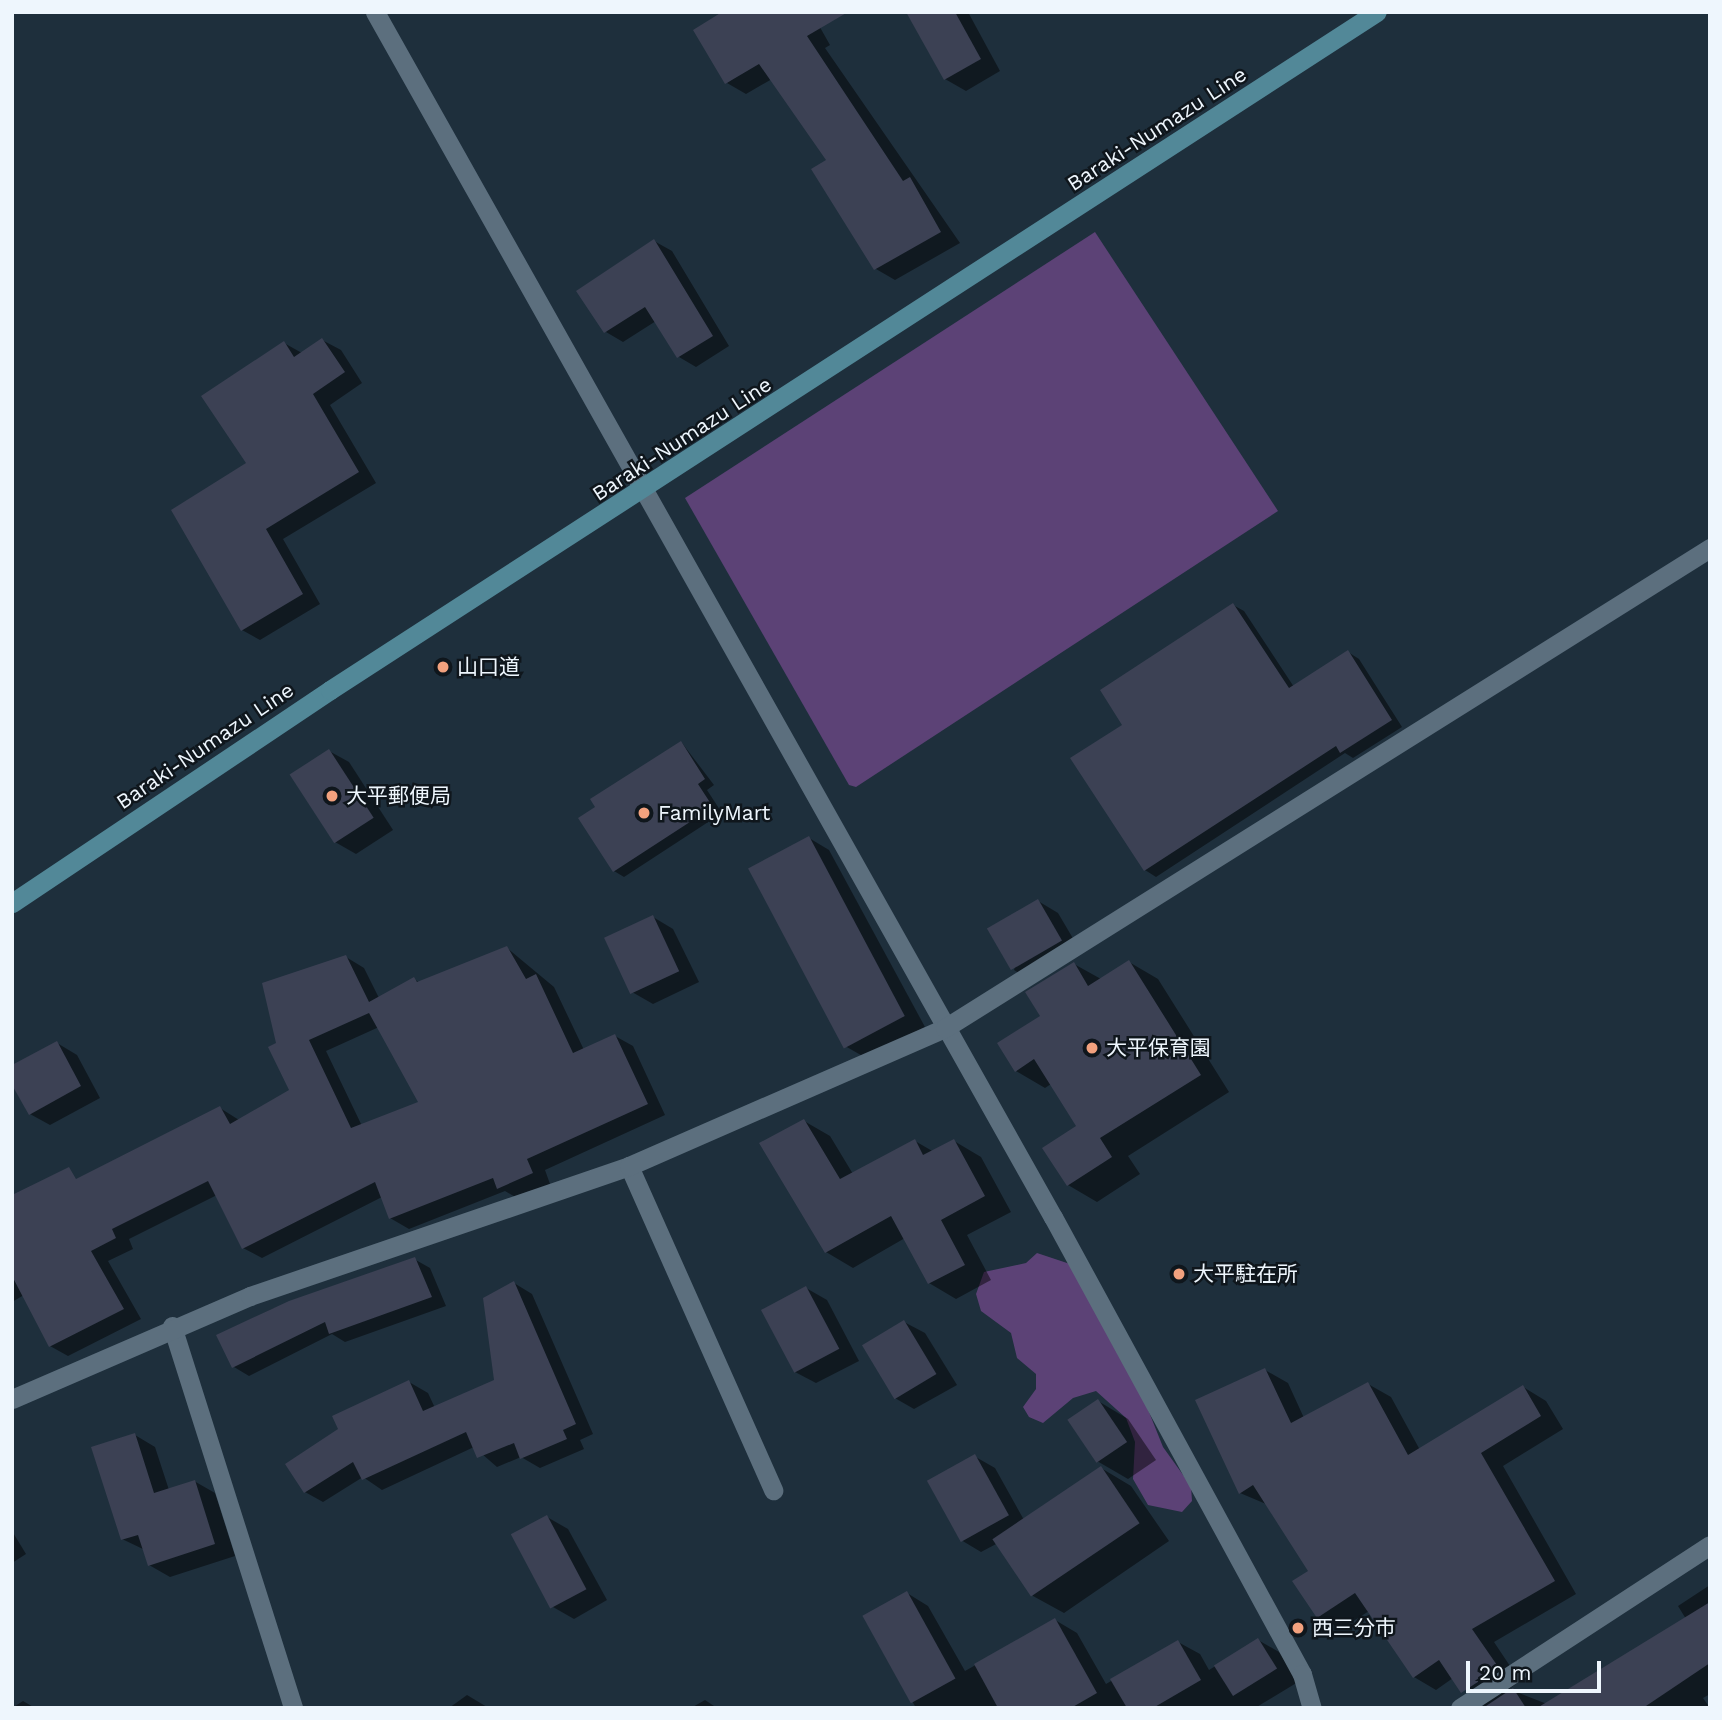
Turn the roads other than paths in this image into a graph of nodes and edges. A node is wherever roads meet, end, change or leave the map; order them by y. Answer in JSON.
{"nodes":[{"id":1,"x":375,"y":12,"type":"edge"},
{"id":2,"x":1377,"y":12,"type":"edge"},
{"id":3,"x":642,"y":493,"type":"junction"},
{"id":4,"x":1710,"y":548,"type":"edge"},
{"id":5,"x":12,"y":903,"type":"edge"},
{"id":6,"x":945,"y":1028,"type":"junction"},
{"id":7,"x":629,"y":1166,"type":"junction"},
{"id":8,"x":172,"y":1326,"type":"junction"},
{"id":9,"x":12,"y":1399,"type":"edge"},
{"id":10,"x":773,"y":1490,"type":"dead end"},
{"id":11,"x":1710,"y":1545,"type":"edge"},
{"id":12,"x":293,"y":1708,"type":"edge"},
{"id":13,"x":1312,"y":1708,"type":"edge"},
{"id":14,"x":1460,"y":1708,"type":"edge"}],
"edges":[{"from":1,"to":3,"type":"street"},
{"from":2,"to":3,"type":"main road","name":"Baraki-Numazu Line"},
{"from":3,"to":5,"type":"main road","name":"Baraki-Numazu Line"},
{"from":3,"to":6,"type":"street"},
{"from":4,"to":6,"type":"street"},
{"from":6,"to":7,"type":"street"},
{"from":6,"to":13,"type":"street"},
{"from":7,"to":8,"type":"street"},
{"from":7,"to":10,"type":"street"},
{"from":8,"to":9,"type":"street"},
{"from":8,"to":12,"type":"street"},
{"from":11,"to":14,"type":"street"}]}
